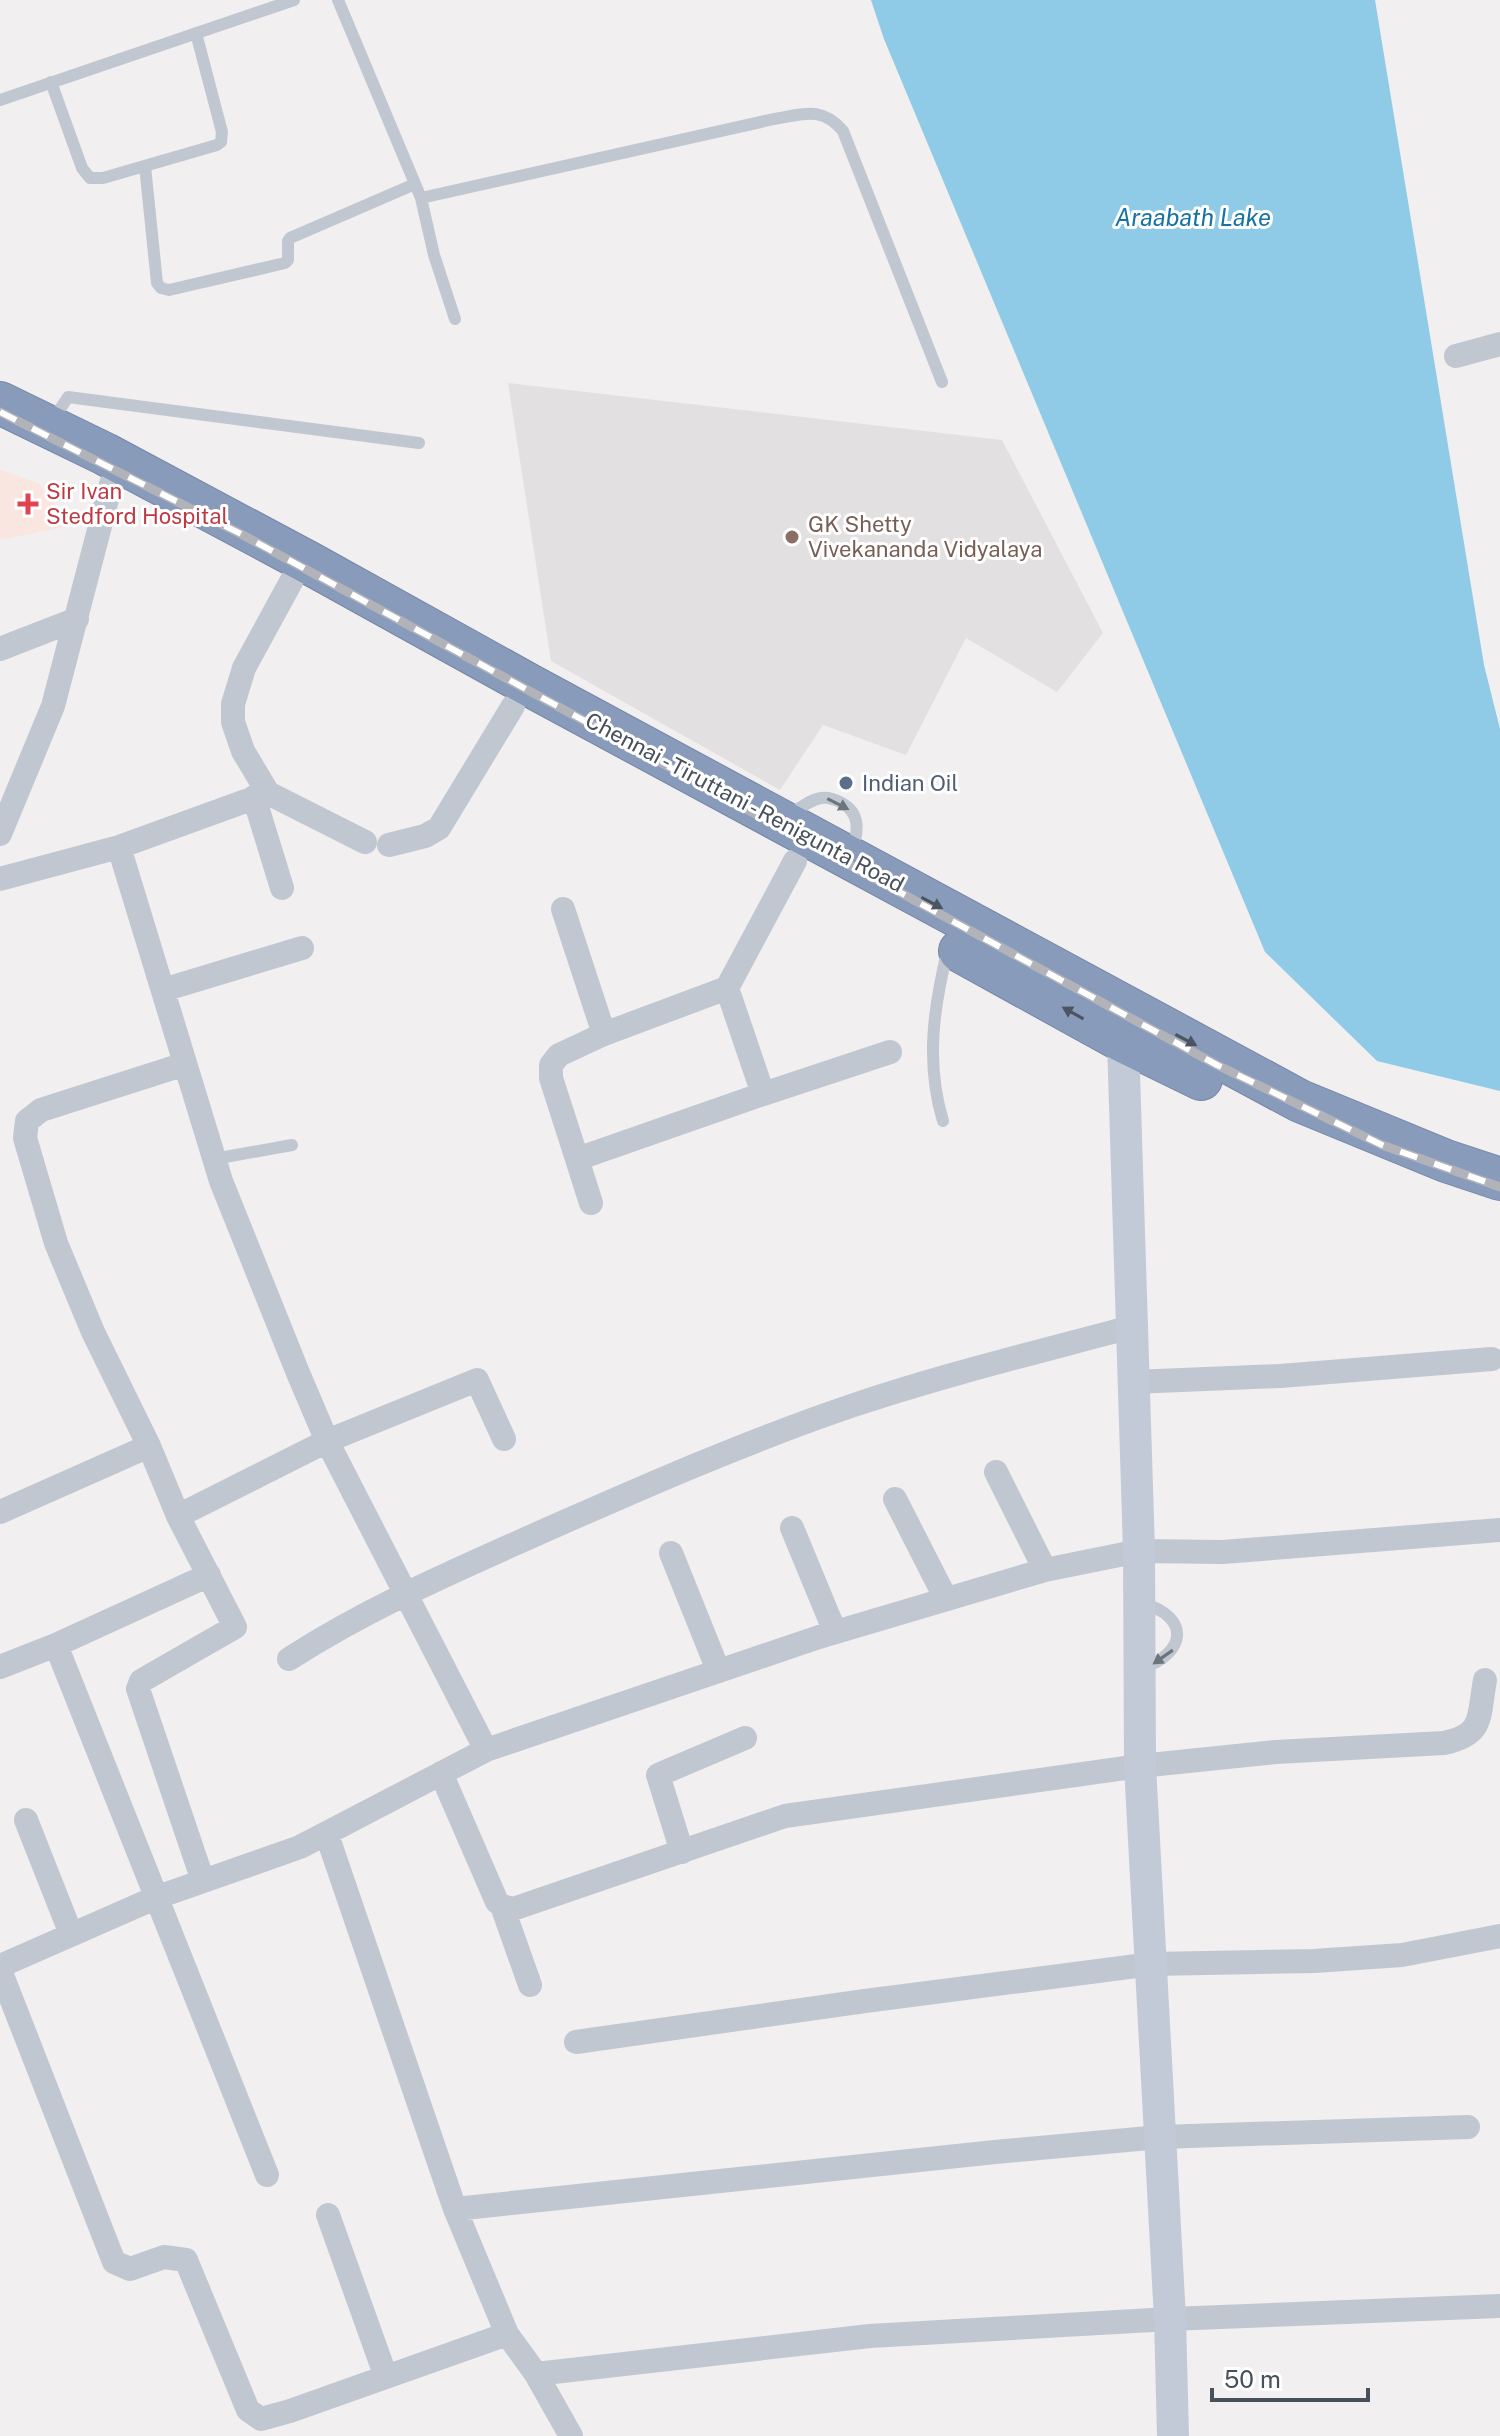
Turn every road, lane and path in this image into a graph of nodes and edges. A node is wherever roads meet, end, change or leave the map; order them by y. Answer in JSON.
{"nodes":[{"id":1,"x":294,"y":0,"type":"edge"},
{"id":2,"x":338,"y":0,"type":"edge"},
{"id":3,"x":196,"y":33,"type":"junction"},
{"id":4,"x":51,"y":82,"type":"junction"},
{"id":5,"x":0,"y":100,"type":"edge"},
{"id":6,"x":145,"y":166,"type":"junction"},
{"id":7,"x":415,"y":184,"type":"junction"},
{"id":8,"x":421,"y":198,"type":"junction"},
{"id":9,"x":455,"y":319,"type":"dead end"},
{"id":10,"x":1500,"y":344,"type":"edge"},
{"id":11,"x":1456,"y":356,"type":"dead end"},
{"id":12,"x":942,"y":382,"type":"dead end"},
{"id":13,"x":0,"y":403,"type":"edge"},
{"id":14,"x":48,"y":427,"type":"junction"},
{"id":15,"x":0,"y":432,"type":"edge"},
{"id":16,"x":419,"y":443,"type":"dead end"},
{"id":17,"x":111,"y":484,"type":"junction"},
{"id":18,"x":292,"y":580,"type":"junction"},
{"id":19,"x":77,"y":619,"type":"junction"},
{"id":20,"x":0,"y":649,"type":"edge"},
{"id":21,"x":513,"y":706,"type":"junction"},
{"id":22,"x":261,"y":795,"type":"junction"},
{"id":23,"x":0,"y":834,"type":"edge"},
{"id":24,"x":119,"y":847,"type":"junction"},
{"id":25,"x":795,"y":861,"type":"junction"},
{"id":26,"x":0,"y":879,"type":"edge"},
{"id":27,"x":282,"y":888,"type":"dead end"},
{"id":28,"x":563,"y":909,"type":"dead end"},
{"id":29,"x":949,"y":945,"type":"junction"},
{"id":30,"x":302,"y":948,"type":"dead end"},
{"id":31,"x":727,"y":988,"type":"junction"},
{"id":32,"x":163,"y":990,"type":"junction"},
{"id":33,"x":1130,"y":1027,"type":"junction"},
{"id":34,"x":604,"y":1034,"type":"junction"},
{"id":35,"x":890,"y":1052,"type":"dead end"},
{"id":36,"x":185,"y":1064,"type":"junction"},
{"id":37,"x":763,"y":1094,"type":"junction"},
{"id":38,"x":943,"y":1121,"type":"dead end"},
{"id":39,"x":292,"y":1145,"type":"dead end"},
{"id":40,"x":214,"y":1159,"type":"junction"},
{"id":41,"x":577,"y":1159,"type":"junction"},
{"id":42,"x":1500,"y":1179,"type":"edge"},
{"id":43,"x":591,"y":1203,"type":"dead end"},
{"id":44,"x":1500,"y":1207,"type":"edge"},
{"id":45,"x":1131,"y":1327,"type":"junction"},
{"id":46,"x":1492,"y":1359,"type":"dead end"},
{"id":47,"x":1133,"y":1382,"type":"junction"},
{"id":48,"x":504,"y":1439,"type":"dead end"},
{"id":49,"x":327,"y":1441,"type":"junction"},
{"id":50,"x":149,"y":1446,"type":"junction"},
{"id":51,"x":996,"y":1472,"type":"dead end"},
{"id":52,"x":895,"y":1499,"type":"dead end"},
{"id":53,"x":0,"y":1512,"type":"edge"},
{"id":54,"x":178,"y":1516,"type":"junction"},
{"id":55,"x":792,"y":1528,"type":"dead end"},
{"id":56,"x":1500,"y":1530,"type":"edge"},
{"id":57,"x":1139,"y":1551,"type":"junction"},
{"id":58,"x":671,"y":1553,"type":"dead end"},
{"id":59,"x":1045,"y":1570,"type":"junction"},
{"id":60,"x":209,"y":1575,"type":"junction"},
{"id":61,"x":404,"y":1592,"type":"junction"},
{"id":62,"x":946,"y":1599,"type":"junction"},
{"id":63,"x":835,"y":1632,"type":"junction"},
{"id":64,"x":56,"y":1645,"type":"junction"},
{"id":65,"x":289,"y":1659,"type":"dead end"},
{"id":66,"x":0,"y":1667,"type":"edge"},
{"id":67,"x":718,"y":1670,"type":"junction"},
{"id":68,"x":1485,"y":1680,"type":"dead end"},
{"id":69,"x":745,"y":1738,"type":"dead end"},
{"id":70,"x":486,"y":1750,"type":"junction"},
{"id":71,"x":1140,"y":1766,"type":"junction"},
{"id":72,"x":441,"y":1773,"type":"junction"},
{"id":73,"x":26,"y":1820,"type":"dead end"},
{"id":74,"x":327,"y":1835,"type":"junction"},
{"id":75,"x":682,"y":1852,"type":"junction"},
{"id":76,"x":203,"y":1881,"type":"junction"},
{"id":77,"x":155,"y":1898,"type":"junction"},
{"id":78,"x":502,"y":1906,"type":"junction"},
{"id":79,"x":71,"y":1934,"type":"junction"},
{"id":80,"x":1500,"y":1936,"type":"edge"},
{"id":81,"x":1152,"y":1964,"type":"junction"},
{"id":82,"x":0,"y":1968,"type":"edge"},
{"id":83,"x":530,"y":1985,"type":"dead end"},
{"id":84,"x":576,"y":2042,"type":"dead end"},
{"id":85,"x":1468,"y":2127,"type":"dead end"},
{"id":86,"x":1160,"y":2137,"type":"junction"},
{"id":87,"x":267,"y":2175,"type":"dead end"},
{"id":88,"x":455,"y":2209,"type":"junction"},
{"id":89,"x":328,"y":2215,"type":"dead end"},
{"id":90,"x":1500,"y":2306,"type":"edge"},
{"id":91,"x":1170,"y":2319,"type":"junction"},
{"id":92,"x":507,"y":2334,"type":"junction"},
{"id":93,"x":536,"y":2374,"type":"junction"},
{"id":94,"x":386,"y":2377,"type":"junction"},
{"id":95,"x":571,"y":2436,"type":"edge"},
{"id":96,"x":1173,"y":2436,"type":"edge"}],
"edges":[{"from":1,"to":3,"type":"lane"},
{"from":2,"to":7,"type":"lane"},
{"from":3,"to":4,"type":"lane"},
{"from":3,"to":6,"type":"lane"},
{"from":4,"to":5,"type":"lane"},
{"from":4,"to":6,"type":"lane"},
{"from":6,"to":7,"type":"lane"},
{"from":7,"to":8,"type":"lane"},
{"from":8,"to":9,"type":"lane"},
{"from":8,"to":12,"type":"lane"},
{"from":10,"to":11,"type":"street"},
{"from":13,"to":14,"type":"highway","name":"Chennai - Tiruttani - Renigunta Road"},
{"from":14,"to":16,"type":"lane"},
{"from":14,"to":33,"type":"highway","name":"Chennai - Tiruttani - Renigunta Road","one_way":true},
{"from":15,"to":17,"type":"highway","name":"Chennai - Tiruttani - Renigunta Road"},
{"from":17,"to":18,"type":"highway","name":"Chennai - Tiruttani - Renigunta Road"},
{"from":17,"to":19,"type":"street"},
{"from":18,"to":21,"type":"highway","name":"Chennai - Tiruttani - Renigunta Road"},
{"from":18,"to":22,"type":"street"},
{"from":19,"to":20,"type":"street"},
{"from":19,"to":23,"type":"street"},
{"from":21,"to":22,"type":"street"},
{"from":21,"to":25,"type":"highway","name":"Chennai - Tiruttani - Renigunta Road"},
{"from":22,"to":24,"type":"street"},
{"from":22,"to":27,"type":"street"},
{"from":24,"to":26,"type":"street"},
{"from":24,"to":32,"type":"street"},
{"from":25,"to":29,"type":"highway","name":"Chennai - Tiruttani - Renigunta Road"},
{"from":25,"to":31,"type":"street"},
{"from":28,"to":34,"type":"street"},
{"from":33,"to":29,"type":"highway","name":"Chennai - Tiruttani - Renigunta Road","one_way":true},
{"from":29,"to":38,"type":"lane"},
{"from":30,"to":32,"type":"street"},
{"from":31,"to":34,"type":"street"},
{"from":31,"to":37,"type":"street"},
{"from":32,"to":36,"type":"street"},
{"from":33,"to":42,"type":"highway","name":"Chennai - Tiruttani - Renigunta Road","one_way":true},
{"from":33,"to":44,"type":"highway","name":"Chennai - Tiruttani - Renigunta Road"},
{"from":33,"to":45,"type":"street"},
{"from":34,"to":41,"type":"street"},
{"from":35,"to":37,"type":"street"},
{"from":36,"to":40,"type":"street"},
{"from":36,"to":50,"type":"street"},
{"from":37,"to":41,"type":"street"},
{"from":39,"to":40,"type":"lane"},
{"from":40,"to":49,"type":"street"},
{"from":41,"to":43,"type":"street"},
{"from":45,"to":47,"type":"street"},
{"from":45,"to":61,"type":"street"},
{"from":46,"to":47,"type":"street"},
{"from":47,"to":57,"type":"street"},
{"from":48,"to":49,"type":"street"},
{"from":49,"to":54,"type":"street"},
{"from":49,"to":61,"type":"street"},
{"from":50,"to":53,"type":"street"},
{"from":50,"to":54,"type":"street"},
{"from":51,"to":59,"type":"street"},
{"from":52,"to":62,"type":"street"},
{"from":54,"to":60,"type":"street"},
{"from":55,"to":63,"type":"street"},
{"from":56,"to":57,"type":"street"},
{"from":57,"to":59,"type":"street"},
{"from":57,"to":71,"type":"street"},
{"from":58,"to":67,"type":"street"},
{"from":59,"to":62,"type":"street"},
{"from":60,"to":64,"type":"street"},
{"from":60,"to":76,"type":"street"},
{"from":61,"to":65,"type":"street"},
{"from":61,"to":70,"type":"street"},
{"from":62,"to":63,"type":"street"},
{"from":63,"to":67,"type":"street"},
{"from":64,"to":66,"type":"street"},
{"from":64,"to":77,"type":"street"},
{"from":67,"to":70,"type":"street"},
{"from":68,"to":71,"type":"street"},
{"from":69,"to":75,"type":"street"},
{"from":70,"to":72,"type":"street"},
{"from":71,"to":75,"type":"street"},
{"from":71,"to":81,"type":"street"},
{"from":72,"to":74,"type":"street"},
{"from":72,"to":78,"type":"street"},
{"from":73,"to":79,"type":"street"},
{"from":74,"to":76,"type":"street"},
{"from":74,"to":88,"type":"street"},
{"from":75,"to":78,"type":"street"},
{"from":76,"to":77,"type":"street"},
{"from":77,"to":79,"type":"street"},
{"from":77,"to":87,"type":"street"},
{"from":78,"to":83,"type":"street"},
{"from":79,"to":82,"type":"street"},
{"from":80,"to":81,"type":"street"},
{"from":81,"to":84,"type":"street"},
{"from":81,"to":86,"type":"street"},
{"from":82,"to":94,"type":"street"},
{"from":85,"to":86,"type":"street"},
{"from":86,"to":88,"type":"street"},
{"from":86,"to":91,"type":"street"},
{"from":88,"to":92,"type":"street"},
{"from":89,"to":94,"type":"street"},
{"from":90,"to":91,"type":"street"},
{"from":91,"to":93,"type":"street"},
{"from":91,"to":96,"type":"street"},
{"from":92,"to":93,"type":"street"},
{"from":92,"to":94,"type":"street"},
{"from":93,"to":95,"type":"street"}]}
